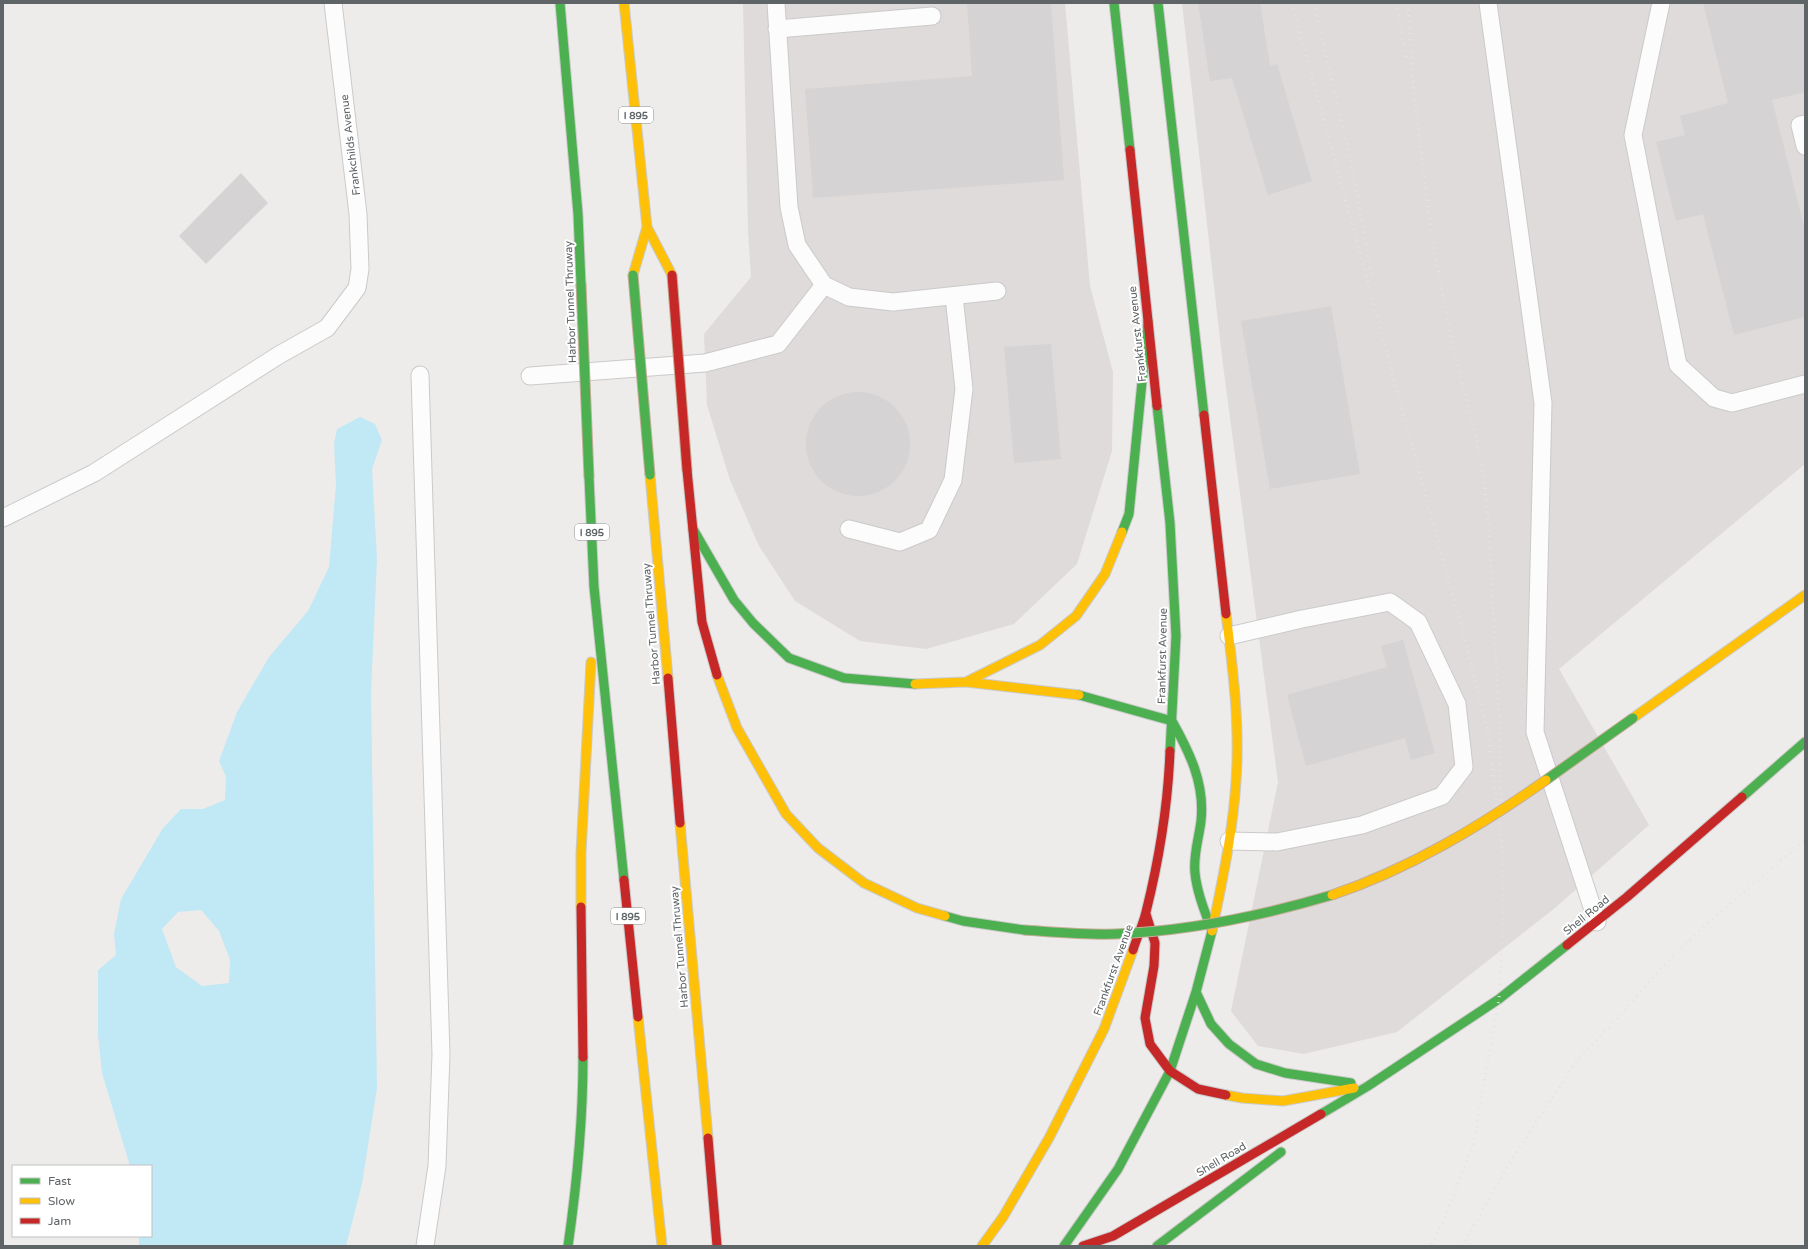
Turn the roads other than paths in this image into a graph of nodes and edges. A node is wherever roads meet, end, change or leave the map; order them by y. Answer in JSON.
{"nodes":[{"id":1,"x":333,"y":3,"type":"edge"},
{"id":2,"x":560,"y":3,"type":"edge"},
{"id":3,"x":624,"y":3,"type":"edge"},
{"id":4,"x":776,"y":3,"type":"edge"},
{"id":5,"x":1114,"y":3,"type":"edge"},
{"id":6,"x":1158,"y":3,"type":"edge"},
{"id":7,"x":1488,"y":3,"type":"edge"},
{"id":8,"x":1661,"y":3,"type":"edge"},
{"id":9,"x":932,"y":16,"type":"dead end"},
{"id":10,"x":777,"y":29,"type":"junction"},
{"id":11,"x":1805,"y":124,"type":"edge"},
{"id":12,"x":1805,"y":146,"type":"edge"},
{"id":13,"x":647,"y":227,"type":"junction"},
{"id":14,"x":824,"y":285,"type":"junction"},
{"id":15,"x":997,"y":291,"type":"dead end"},
{"id":16,"x":954,"y":296,"type":"junction"},
{"id":17,"x":1148,"y":321,"type":"junction"},
{"id":18,"x":420,"y":375,"type":"dead end"},
{"id":19,"x":530,"y":376,"type":"dead end"},
{"id":20,"x":1805,"y":384,"type":"edge"},
{"id":21,"x":3,"y":518,"type":"edge"},
{"id":22,"x":693,"y":529,"type":"junction"},
{"id":23,"x":849,"y":529,"type":"dead end"},
{"id":24,"x":594,"y":586,"type":"junction"},
{"id":25,"x":1805,"y":595,"type":"edge"},
{"id":26,"x":1229,"y":636,"type":"junction"},
{"id":27,"x":966,"y":682,"type":"junction"},
{"id":28,"x":1172,"y":721,"type":"junction"},
{"id":29,"x":1805,"y":742,"type":"edge"},
{"id":30,"x":1229,"y":841,"type":"junction"},
{"id":31,"x":1146,"y":913,"type":"junction"},
{"id":32,"x":1597,"y":922,"type":"junction"},
{"id":33,"x":1212,"y":931,"type":"junction"},
{"id":34,"x":1196,"y":992,"type":"junction"},
{"id":35,"x":1170,"y":1071,"type":"junction"},
{"id":36,"x":1368,"y":1086,"type":"junction"},
{"id":37,"x":1299,"y":1138,"type":"dead end"},
{"id":38,"x":1286,"y":1148,"type":"dead end"},
{"id":39,"x":425,"y":1246,"type":"edge"},
{"id":40,"x":568,"y":1246,"type":"edge"},
{"id":41,"x":662,"y":1246,"type":"edge"},
{"id":42,"x":717,"y":1246,"type":"edge"},
{"id":43,"x":982,"y":1246,"type":"edge"},
{"id":44,"x":1064,"y":1246,"type":"edge"},
{"id":45,"x":1083,"y":1246,"type":"edge"},
{"id":46,"x":1157,"y":1246,"type":"edge"}],
"edges":[{"from":1,"to":21,"type":"lane","name":"Frankchilds Avenue"},
{"from":2,"to":24,"type":"main road","name":"Harbor Tunnel Thruway","number":"I 895","bridge":true},
{"from":3,"to":13,"type":"main road","name":"Harbor Tunnel Thruway","number":"I 895"},
{"from":4,"to":10,"type":"lane"},
{"from":5,"to":17,"type":"main road","name":"Frankfurst Avenue"},
{"from":6,"to":26,"type":"main road"},
{"from":7,"to":32,"type":"lane"},
{"from":8,"to":20,"type":"lane"},
{"from":9,"to":10,"type":"lane"},
{"from":10,"to":14,"type":"lane"},
{"from":11,"to":12,"type":"lane"},
{"from":13,"to":22,"type":"main road","bridge":true},
{"from":13,"to":42,"type":"main road","name":"Harbor Tunnel Thruway","number":"I 895","bridge":true},
{"from":14,"to":16,"type":"lane"},
{"from":14,"to":19,"type":"lane"},
{"from":15,"to":16,"type":"lane"},
{"from":16,"to":23,"type":"lane"},
{"from":17,"to":27,"type":"main road"},
{"from":17,"to":28,"type":"main road","name":"Frankfurst Avenue"},
{"from":18,"to":39,"type":"lane"},
{"from":22,"to":25,"type":"main road","bridge":true},
{"from":22,"to":27,"type":"main road"},
{"from":24,"to":40,"type":"main road"},
{"from":24,"to":41,"type":"main road","name":"Harbor Tunnel Thruway","number":"I 895"},
{"from":26,"to":30,"type":"main road"},
{"from":26,"to":30,"type":"lane"},
{"from":27,"to":28,"type":"main road"},
{"from":28,"to":31,"type":"main road","name":"Frankfurst Avenue"},
{"from":28,"to":33,"type":"main road"},
{"from":29,"to":32,"type":"main road","name":"Shell Road"},
{"from":30,"to":33,"type":"main road"},
{"from":31,"to":35,"type":"main road"},
{"from":31,"to":43,"type":"main road","name":"Frankfurst Avenue"},
{"from":32,"to":36,"type":"main road","name":"Shell Road"},
{"from":33,"to":34,"type":"main road"},
{"from":34,"to":35,"type":"main road"},
{"from":34,"to":36,"type":"main road"},
{"from":35,"to":36,"type":"main road"},
{"from":35,"to":44,"type":"main road"},
{"from":36,"to":37,"type":"main road","name":"Shell Road"},
{"from":36,"to":45,"type":"main road","name":"Shell Road"},
{"from":38,"to":46,"type":"main road"}]}
